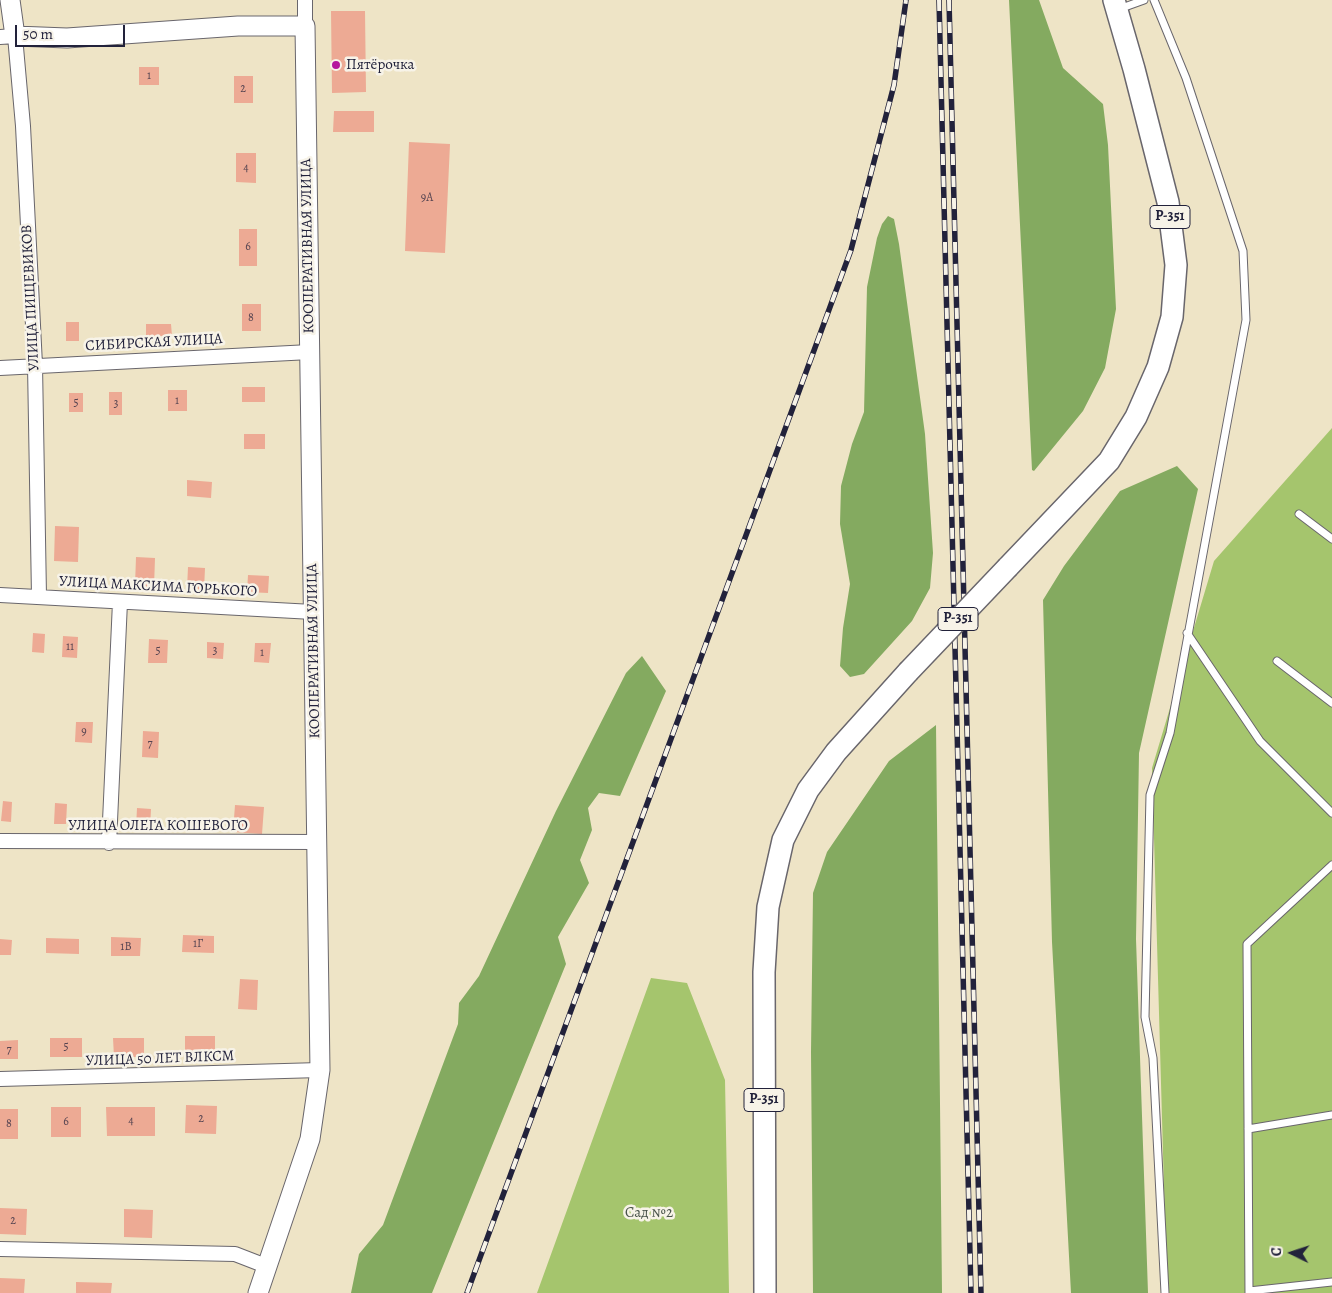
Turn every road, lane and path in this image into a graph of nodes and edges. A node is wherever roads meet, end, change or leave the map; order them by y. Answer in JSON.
{"nodes":[{"id":1,"x":10,"y":0,"type":"edge"},
{"id":2,"x":305,"y":0,"type":"edge"},
{"id":3,"x":1144,"y":0,"type":"edge"},
{"id":4,"x":1154,"y":0,"type":"edge"},
{"id":5,"x":1115,"y":5,"type":"edge"},
{"id":6,"x":305,"y":26,"type":"junction"},
{"id":7,"x":8,"y":37,"type":"edge"},
{"id":8,"x":310,"y":352,"type":"junction"},
{"id":9,"x":35,"y":365,"type":"junction"},
{"id":10,"x":0,"y":368,"type":"edge"},
{"id":11,"x":1299,"y":514,"type":"dead end"},
{"id":12,"x":1332,"y":538,"type":"edge"},
{"id":13,"x":0,"y":595,"type":"edge"},
{"id":14,"x":40,"y":596,"type":"junction"},
{"id":15,"x":120,"y":602,"type":"junction"},
{"id":16,"x":314,"y":612,"type":"junction"},
{"id":17,"x":1187,"y":634,"type":"junction"},
{"id":18,"x":1276,"y":662,"type":"dead end"},
{"id":19,"x":1332,"y":703,"type":"edge"},
{"id":20,"x":1332,"y":813,"type":"edge"},
{"id":21,"x":0,"y":841,"type":"edge"},
{"id":22,"x":317,"y":842,"type":"junction"},
{"id":23,"x":109,"y":843,"type":"junction"},
{"id":24,"x":1332,"y":865,"type":"edge"},
{"id":25,"x":320,"y":1070,"type":"junction"},
{"id":26,"x":0,"y":1079,"type":"edge"},
{"id":27,"x":1332,"y":1116,"type":"edge"},
{"id":28,"x":1248,"y":1130,"type":"junction"},
{"id":29,"x":0,"y":1249,"type":"edge"},
{"id":30,"x":266,"y":1266,"type":"junction"},
{"id":31,"x":1332,"y":1282,"type":"edge"},
{"id":32,"x":1249,"y":1292,"type":"edge"},
{"id":33,"x":258,"y":1293,"type":"edge"},
{"id":34,"x":765,"y":1293,"type":"edge"},
{"id":35,"x":1165,"y":1293,"type":"edge"}],
"edges":[{"from":1,"to":7,"type":"main road","name":"УЛИЦА ПИЩЕВИКОВ"},
{"from":2,"to":6,"type":"street","name":"КООПЕРАТИВНАЯ УЛИЦА"},
{"from":3,"to":5,"type":"lane"},
{"from":4,"to":17,"type":"lane"},
{"from":5,"to":34,"type":"main road","number":"Р-351","bridge":true},
{"from":6,"to":7,"type":"main road"},
{"from":6,"to":8,"type":"main road","name":"КООПЕРАТИВНАЯ УЛИЦА"},
{"from":7,"to":9,"type":"street","name":"УЛИЦА ПИЩЕВИКОВ"},
{"from":8,"to":9,"type":"street","name":"СИБИРСКАЯ УЛИЦА"},
{"from":8,"to":16,"type":"main road","name":"КООПЕРАТИВНАЯ УЛИЦА"},
{"from":9,"to":10,"type":"street","name":"СИБИРСКАЯ УЛИЦА"},
{"from":9,"to":14,"type":"street","name":"УЛИЦА ПИЩЕВИКОВ"},
{"from":11,"to":12,"type":"lane"},
{"from":13,"to":14,"type":"street","name":"УЛИЦА МАКСИМА ГОРЬКОГО"},
{"from":14,"to":15,"type":"street","name":"УЛИЦА МАКСИМА ГОРЬКОГО"},
{"from":15,"to":16,"type":"street","name":"УЛИЦА МАКСИМА ГОРЬКОГО"},
{"from":15,"to":23,"type":"street"},
{"from":16,"to":22,"type":"main road","name":"КООПЕРАТИВНАЯ УЛИЦА"},
{"from":17,"to":20,"type":"lane"},
{"from":17,"to":35,"type":"lane"},
{"from":18,"to":19,"type":"lane"},
{"from":21,"to":23,"type":"street","name":"УЛИЦА ОЛЕГА КОШЕВОГО"},
{"from":22,"to":23,"type":"street","name":"УЛИЦА ОЛЕГА КОШЕВОГО"},
{"from":22,"to":25,"type":"main road","name":"КООПЕРАТИВНАЯ УЛИЦА"},
{"from":24,"to":28,"type":"lane"},
{"from":25,"to":26,"type":"street","name":"УЛИЦА 50 ЛЕТ ВЛКСМ"},
{"from":25,"to":30,"type":"main road","name":"КООПЕРАТИВНАЯ УЛИЦА"},
{"from":27,"to":28,"type":"lane"},
{"from":28,"to":32,"type":"lane"},
{"from":29,"to":30,"type":"street"},
{"from":30,"to":33,"type":"main road","name":"КООПЕРАТИВНАЯ УЛИЦА"},
{"from":31,"to":32,"type":"lane"}]}
